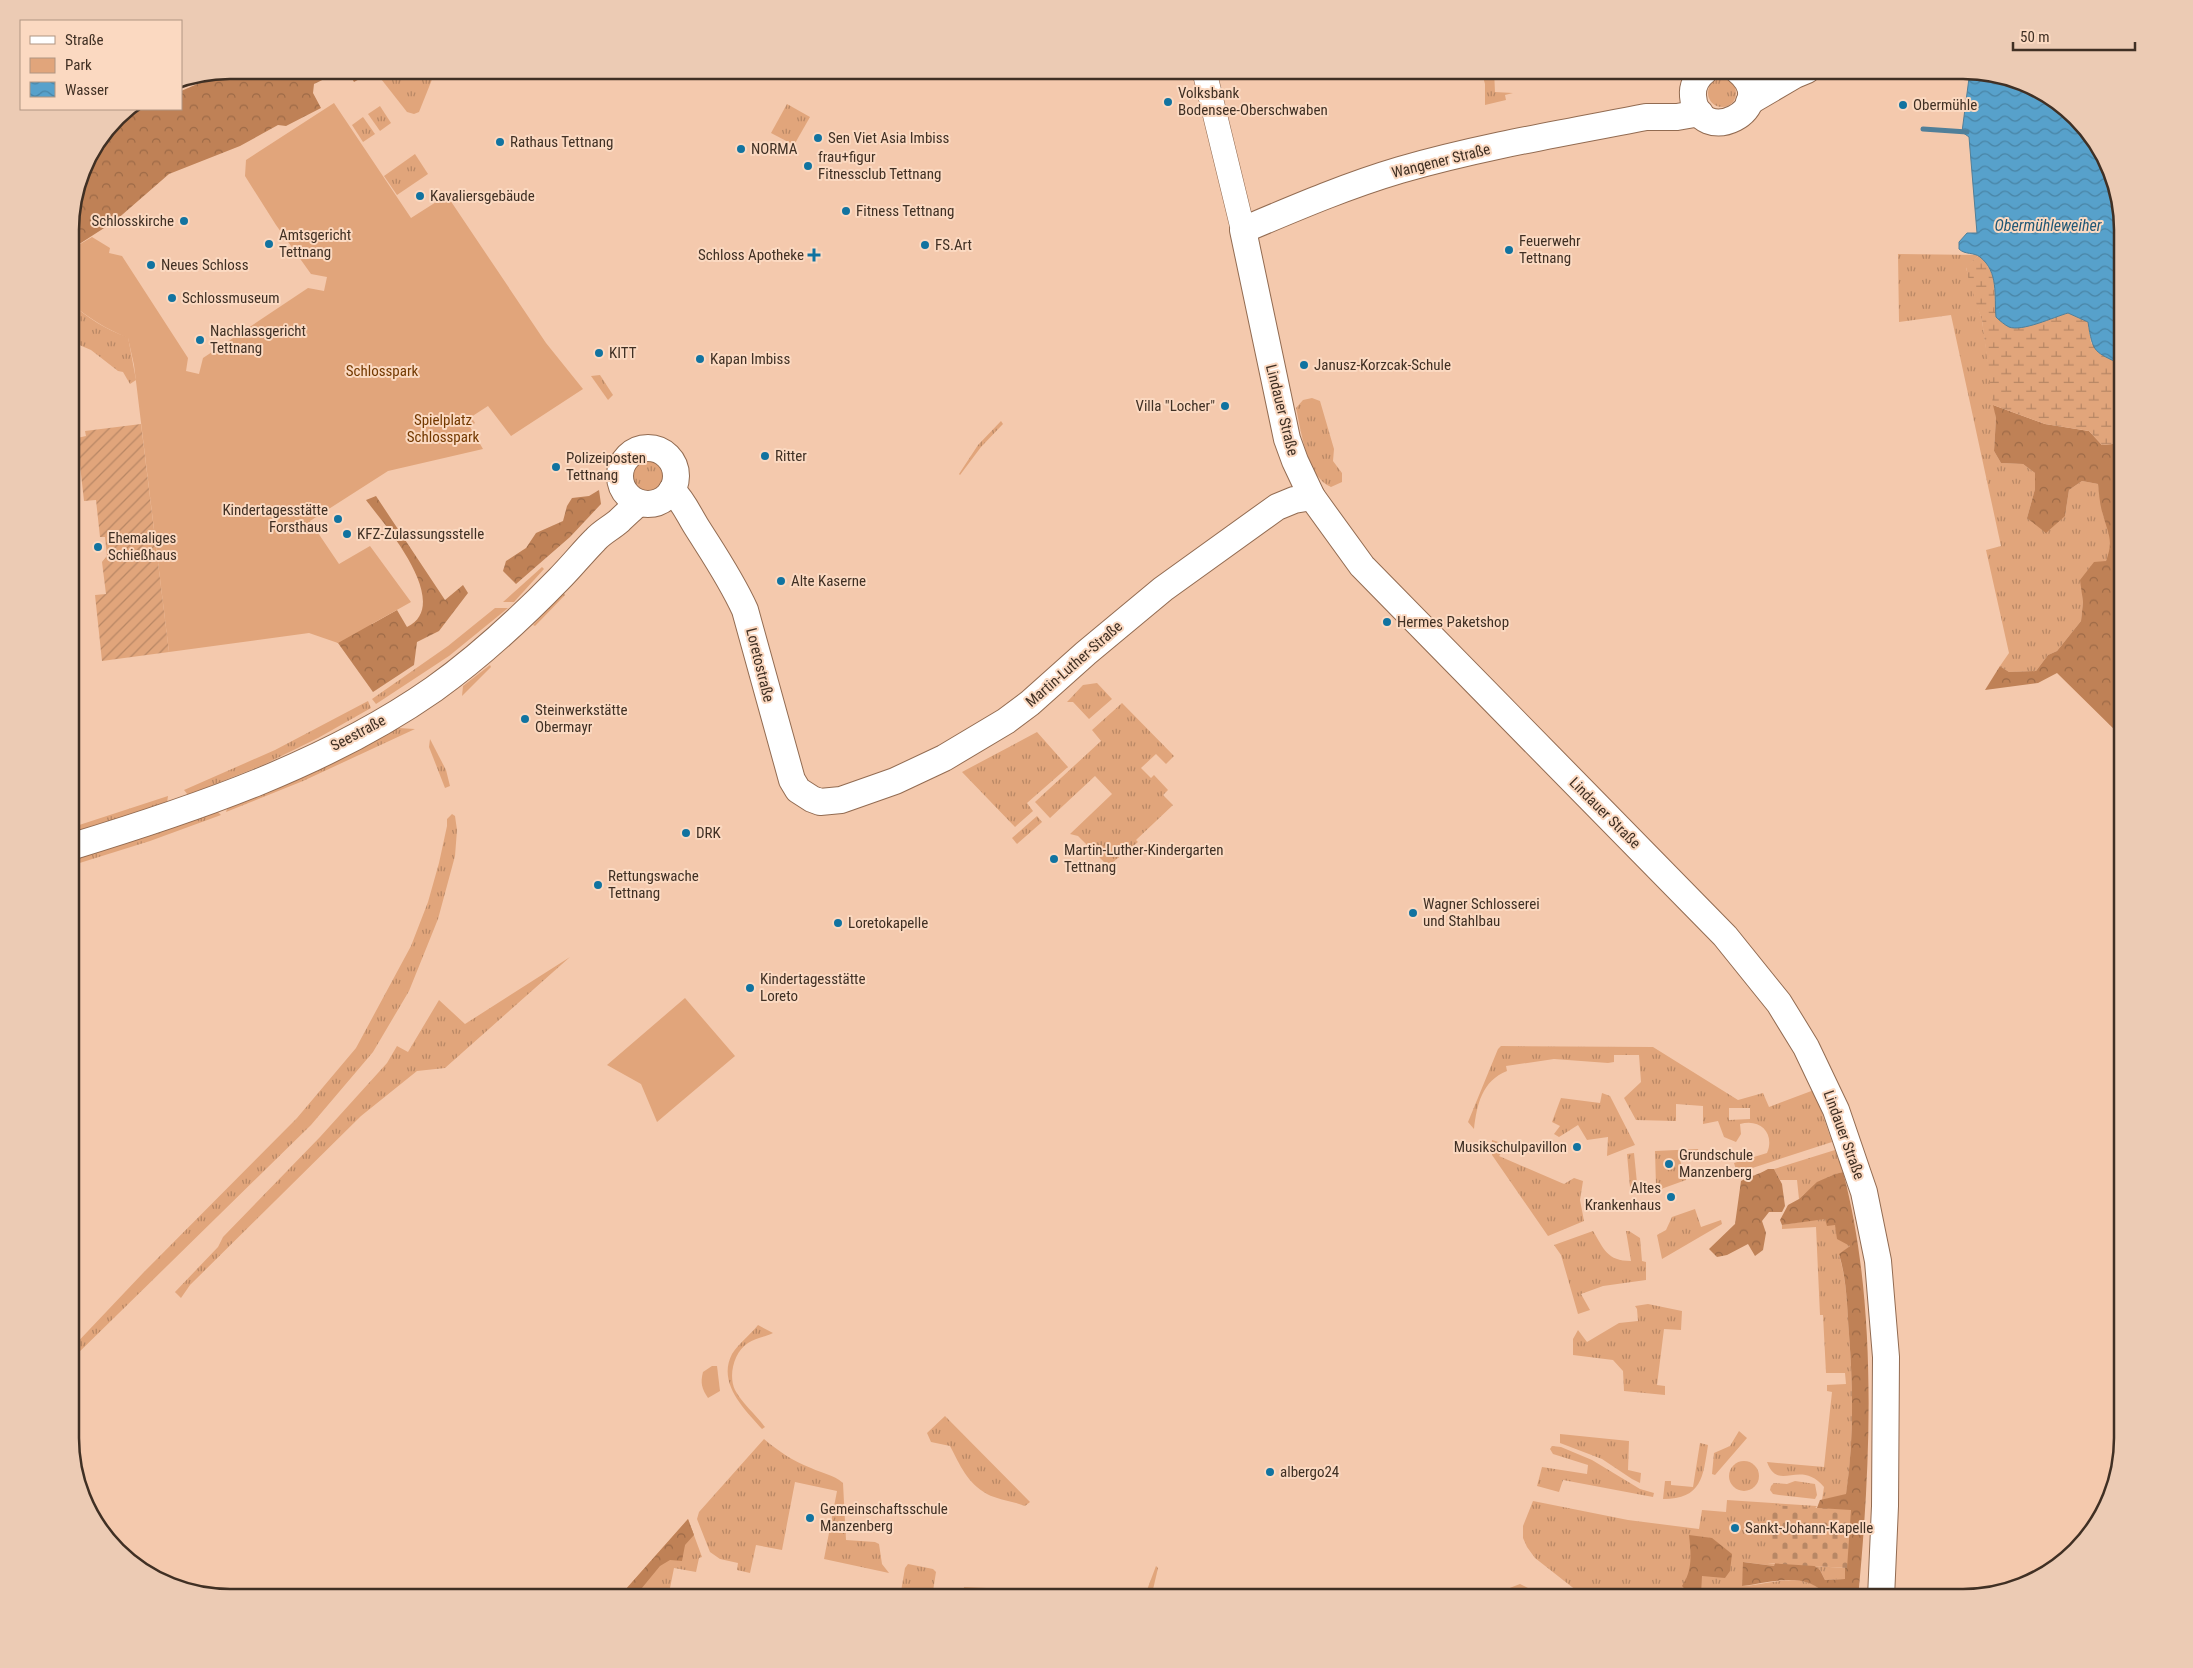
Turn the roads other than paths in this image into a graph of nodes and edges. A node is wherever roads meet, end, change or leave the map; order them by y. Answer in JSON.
{"nodes":[{"id":1,"x":1206,"y":79,"type":"edge"},
{"id":2,"x":1744,"y":79,"type":"edge"},
{"id":3,"x":1789,"y":79,"type":"edge"},
{"id":4,"x":1700,"y":91,"type":"edge"},
{"id":5,"x":1749,"y":102,"type":"junction"},
{"id":6,"x":1244,"y":230,"type":"junction"},
{"id":7,"x":620,"y":483,"type":"junction"},
{"id":8,"x":1312,"y":497,"type":"junction"},
{"id":9,"x":658,"y":498,"type":"junction"},
{"id":10,"x":596,"y":538,"type":"junction"},
{"id":11,"x":820,"y":802,"type":"joint"},
{"id":12,"x":79,"y":844,"type":"edge"},
{"id":13,"x":1881,"y":1589,"type":"edge"}],
"edges":[{"from":1,"to":6,"type":"street","name":"Lindauer Straße"},
{"from":2,"to":5,"type":"main road"},
{"from":3,"to":5,"type":"main road"},
{"from":4,"to":5,"type":"main road"},
{"from":4,"to":6,"type":"main road","name":"Wangener Straße"},
{"from":6,"to":8,"type":"main road","name":"Lindauer Straße"},
{"from":7,"to":9,"type":"main road"},
{"from":7,"to":9,"type":"main road"},
{"from":7,"to":10,"type":"main road","name":"Seestraße"},
{"from":8,"to":11,"type":"main road","name":"Martin-Luther-Straße"},
{"from":8,"to":13,"type":"main road","name":"Lindauer Straße"},
{"from":9,"to":10,"type":"main road","name":"Seestraße"},
{"from":9,"to":11,"type":"main road","name":"Loretostraße"},
{"from":10,"to":12,"type":"main road","name":"Seestraße"}]}
